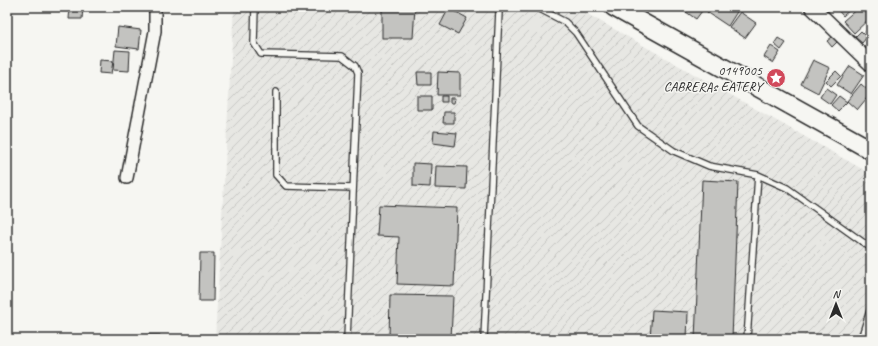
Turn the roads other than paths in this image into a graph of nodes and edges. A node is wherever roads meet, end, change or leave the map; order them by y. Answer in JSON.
{"nodes":[{"id":1,"x":155,"y":7,"type":"edge"},
{"id":2,"x":255,"y":7,"type":"edge"},
{"id":3,"x":500,"y":7,"type":"edge"},
{"id":4,"x":536,"y":7,"type":"edge"},
{"id":5,"x":614,"y":7,"type":"edge"},
{"id":6,"x":812,"y":7,"type":"edge"},
{"id":7,"x":871,"y":64,"type":"edge"},
{"id":8,"x":276,"y":92,"type":"dead end"},
{"id":9,"x":871,"y":150,"type":"edge"},
{"id":10,"x":758,"y":175,"type":"junction"},
{"id":11,"x":128,"y":178,"type":"dead end"},
{"id":12,"x":353,"y":188,"type":"junction"},
{"id":13,"x":871,"y":248,"type":"edge"},
{"id":14,"x":871,"y":307,"type":"edge"},
{"id":15,"x":347,"y":339,"type":"edge"},
{"id":16,"x":484,"y":339,"type":"edge"},
{"id":17,"x":747,"y":339,"type":"edge"},
{"id":18,"x":861,"y":339,"type":"edge"}],
"edges":[{"from":1,"to":11,"type":"street"},
{"from":2,"to":12,"type":"lane"},
{"from":3,"to":16,"type":"lane"},
{"from":4,"to":10,"type":"lane"},
{"from":5,"to":9,"type":"main road"},
{"from":6,"to":7,"type":"street"},
{"from":8,"to":12,"type":"lane"},
{"from":10,"to":13,"type":"lane"},
{"from":10,"to":17,"type":"lane"},
{"from":12,"to":15,"type":"lane"},
{"from":14,"to":18,"type":"lane"}]}
